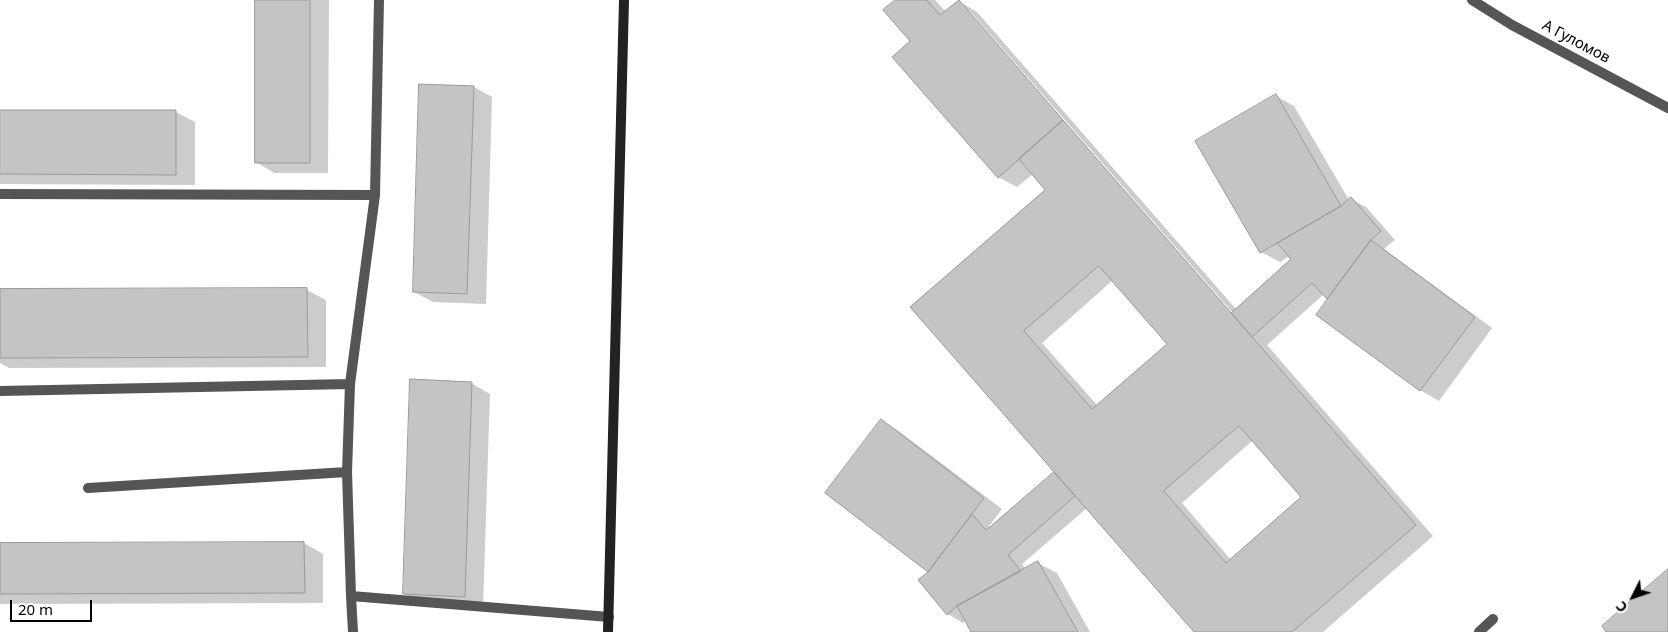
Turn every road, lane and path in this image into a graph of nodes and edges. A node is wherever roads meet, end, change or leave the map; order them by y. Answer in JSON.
{"nodes":[{"id":1,"x":379,"y":0,"type":"edge"},
{"id":2,"x":624,"y":0,"type":"edge"},
{"id":3,"x":1472,"y":0,"type":"edge"},
{"id":4,"x":1668,"y":108,"type":"edge"},
{"id":5,"x":0,"y":194,"type":"edge"},
{"id":6,"x":375,"y":195,"type":"junction"},
{"id":7,"x":350,"y":384,"type":"junction"},
{"id":8,"x":0,"y":391,"type":"edge"},
{"id":9,"x":348,"y":472,"type":"junction"},
{"id":10,"x":88,"y":488,"type":"dead end"},
{"id":11,"x":351,"y":596,"type":"junction"},
{"id":12,"x":609,"y":617,"type":"junction"},
{"id":13,"x":1494,"y":619,"type":"dead end"},
{"id":14,"x":352,"y":632,"type":"edge"},
{"id":15,"x":608,"y":632,"type":"edge"},
{"id":16,"x":1478,"y":632,"type":"edge"}],
"edges":[{"from":1,"to":6,"type":"street"},
{"from":2,"to":12,"type":"street"},
{"from":3,"to":4,"type":"street","name":"А Гуломов"},
{"from":5,"to":6,"type":"street"},
{"from":6,"to":7,"type":"street"},
{"from":7,"to":8,"type":"street"},
{"from":7,"to":9,"type":"street"},
{"from":9,"to":10,"type":"street"},
{"from":9,"to":11,"type":"street"},
{"from":11,"to":12,"type":"street"},
{"from":11,"to":14,"type":"street"},
{"from":12,"to":15,"type":"street"},
{"from":13,"to":16,"type":"street"}]}
